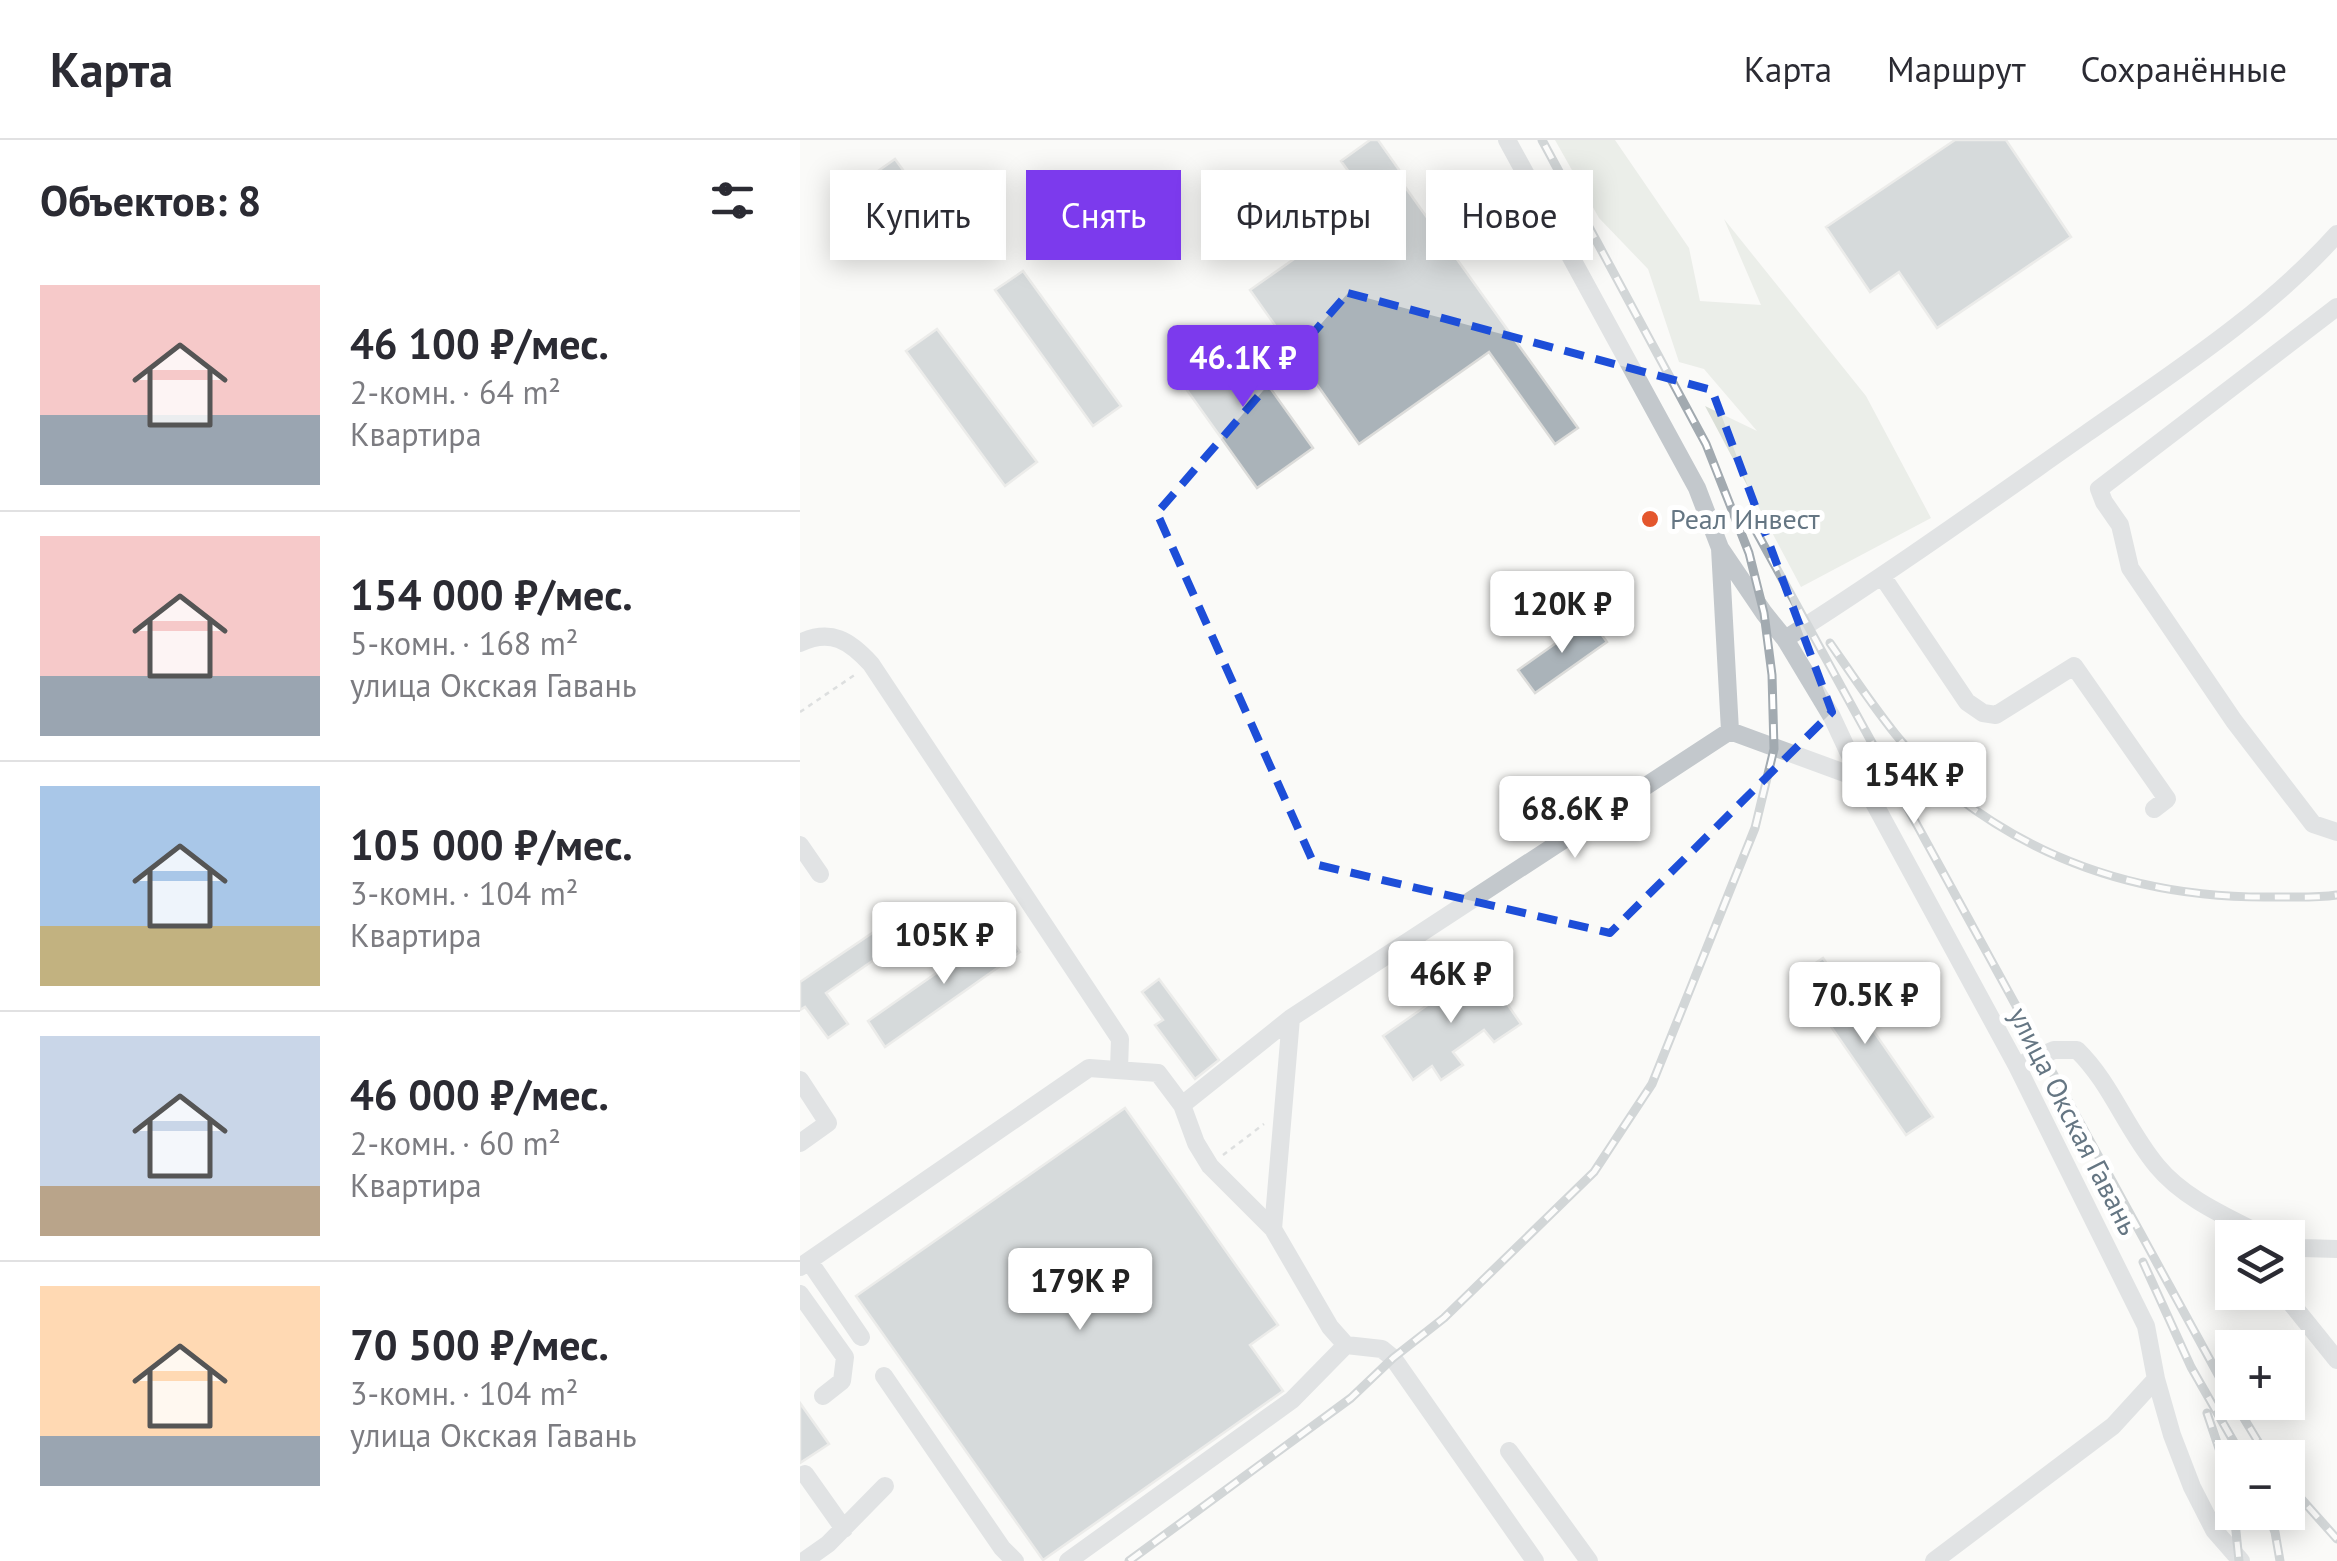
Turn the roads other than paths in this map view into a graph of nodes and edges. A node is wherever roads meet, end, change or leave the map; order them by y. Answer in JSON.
{"nodes":[{"id":1,"x":1507,"y":140,"type":"edge"},
{"id":2,"x":2337,"y":234,"type":"edge"},
{"id":3,"x":2337,"y":307,"type":"edge"},
{"id":4,"x":1720,"y":548,"type":"junction"},
{"id":5,"x":1882,"y":576,"type":"junction"},
{"id":6,"x":1785,"y":639,"type":"junction"},
{"id":7,"x":800,"y":642,"type":"edge"},
{"id":8,"x":1730,"y":732,"type":"junction"},
{"id":9,"x":1861,"y":779,"type":"junction"},
{"id":10,"x":2154,"y":809,"type":"dead end"},
{"id":11,"x":2337,"y":832,"type":"edge"},
{"id":12,"x":800,"y":845,"type":"edge"},
{"id":13,"x":820,"y":874,"type":"dead end"},
{"id":14,"x":1292,"y":1018,"type":"junction"},
{"id":15,"x":2018,"y":1066,"type":"junction"},
{"id":16,"x":1119,"y":1069,"type":"junction"},
{"id":17,"x":800,"y":1080,"type":"edge"},
{"id":18,"x":1182,"y":1104,"type":"junction"},
{"id":19,"x":800,"y":1143,"type":"edge"},
{"id":20,"x":2215,"y":1210,"type":"junction"},
{"id":21,"x":2223,"y":1220,"type":"edge"},
{"id":22,"x":2234,"y":1220,"type":"edge"},
{"id":23,"x":1274,"y":1229,"type":"junction"},
{"id":24,"x":2305,"y":1248,"type":"edge"},
{"id":25,"x":2337,"y":1249,"type":"edge"},
{"id":26,"x":805,"y":1264,"type":"edge"},
{"id":27,"x":800,"y":1294,"type":"edge"},
{"id":28,"x":2297,"y":1310,"type":"edge"},
{"id":29,"x":861,"y":1337,"type":"dead end"},
{"id":30,"x":1346,"y":1345,"type":"junction"},
{"id":31,"x":2337,"y":1360,"type":"edge"},
{"id":32,"x":884,"y":1376,"type":"dead end"},
{"id":33,"x":2156,"y":1379,"type":"junction"},
{"id":34,"x":823,"y":1396,"type":"dead end"},
{"id":35,"x":1510,"y":1450,"type":"dead end"},
{"id":36,"x":804,"y":1474,"type":"dead end"},
{"id":37,"x":885,"y":1486,"type":"dead end"},
{"id":38,"x":844,"y":1529,"type":"junction"},
{"id":39,"x":2227,"y":1553,"type":"edge"},
{"id":40,"x":804,"y":1561,"type":"edge"},
{"id":41,"x":1015,"y":1561,"type":"edge"},
{"id":42,"x":1068,"y":1561,"type":"edge"},
{"id":43,"x":1535,"y":1561,"type":"edge"},
{"id":44,"x":1589,"y":1561,"type":"edge"},
{"id":45,"x":1934,"y":1561,"type":"edge"},
{"id":46,"x":2241,"y":1561,"type":"edge"}],
"edges":[{"from":1,"to":4,"type":"street","name":"улица Окская Гавань"},
{"from":2,"to":5,"type":"street"},
{"from":3,"to":11,"type":"street"},
{"from":4,"to":6,"type":"street","name":"улица Окская Гавань"},
{"from":4,"to":8,"type":"street"},
{"from":5,"to":6,"type":"street"},
{"from":5,"to":10,"type":"street"},
{"from":6,"to":9,"type":"street","name":"улица Окская Гавань"},
{"from":7,"to":16,"type":"street"},
{"from":8,"to":9,"type":"street"},
{"from":8,"to":14,"type":"street"},
{"from":9,"to":15,"type":"street","name":"улица Окская Гавань"},
{"from":12,"to":13,"type":"street"},
{"from":14,"to":18,"type":"street"},
{"from":14,"to":23,"type":"street"},
{"from":15,"to":20,"type":"street"},
{"from":15,"to":33,"type":"street","name":"улица Окская Гавань"},
{"from":16,"to":18,"type":"street"},
{"from":16,"to":26,"type":"street"},
{"from":17,"to":19,"type":"street"},
{"from":18,"to":23,"type":"street"},
{"from":20,"to":21,"type":"street"},
{"from":20,"to":22,"type":"street"},
{"from":23,"to":30,"type":"street"},
{"from":24,"to":25,"type":"street"},
{"from":26,"to":29,"type":"street"},
{"from":27,"to":34,"type":"street"},
{"from":28,"to":31,"type":"street"},
{"from":30,"to":42,"type":"street"},
{"from":30,"to":43,"type":"street"},
{"from":32,"to":41,"type":"street"},
{"from":33,"to":39,"type":"street","name":"улица Окская Гавань"},
{"from":33,"to":45,"type":"street"},
{"from":35,"to":44,"type":"street"},
{"from":36,"to":38,"type":"street"},
{"from":37,"to":38,"type":"street"},
{"from":38,"to":40,"type":"street"},
{"from":39,"to":46,"type":"street","name":"улица Окская Гавань"}]}
